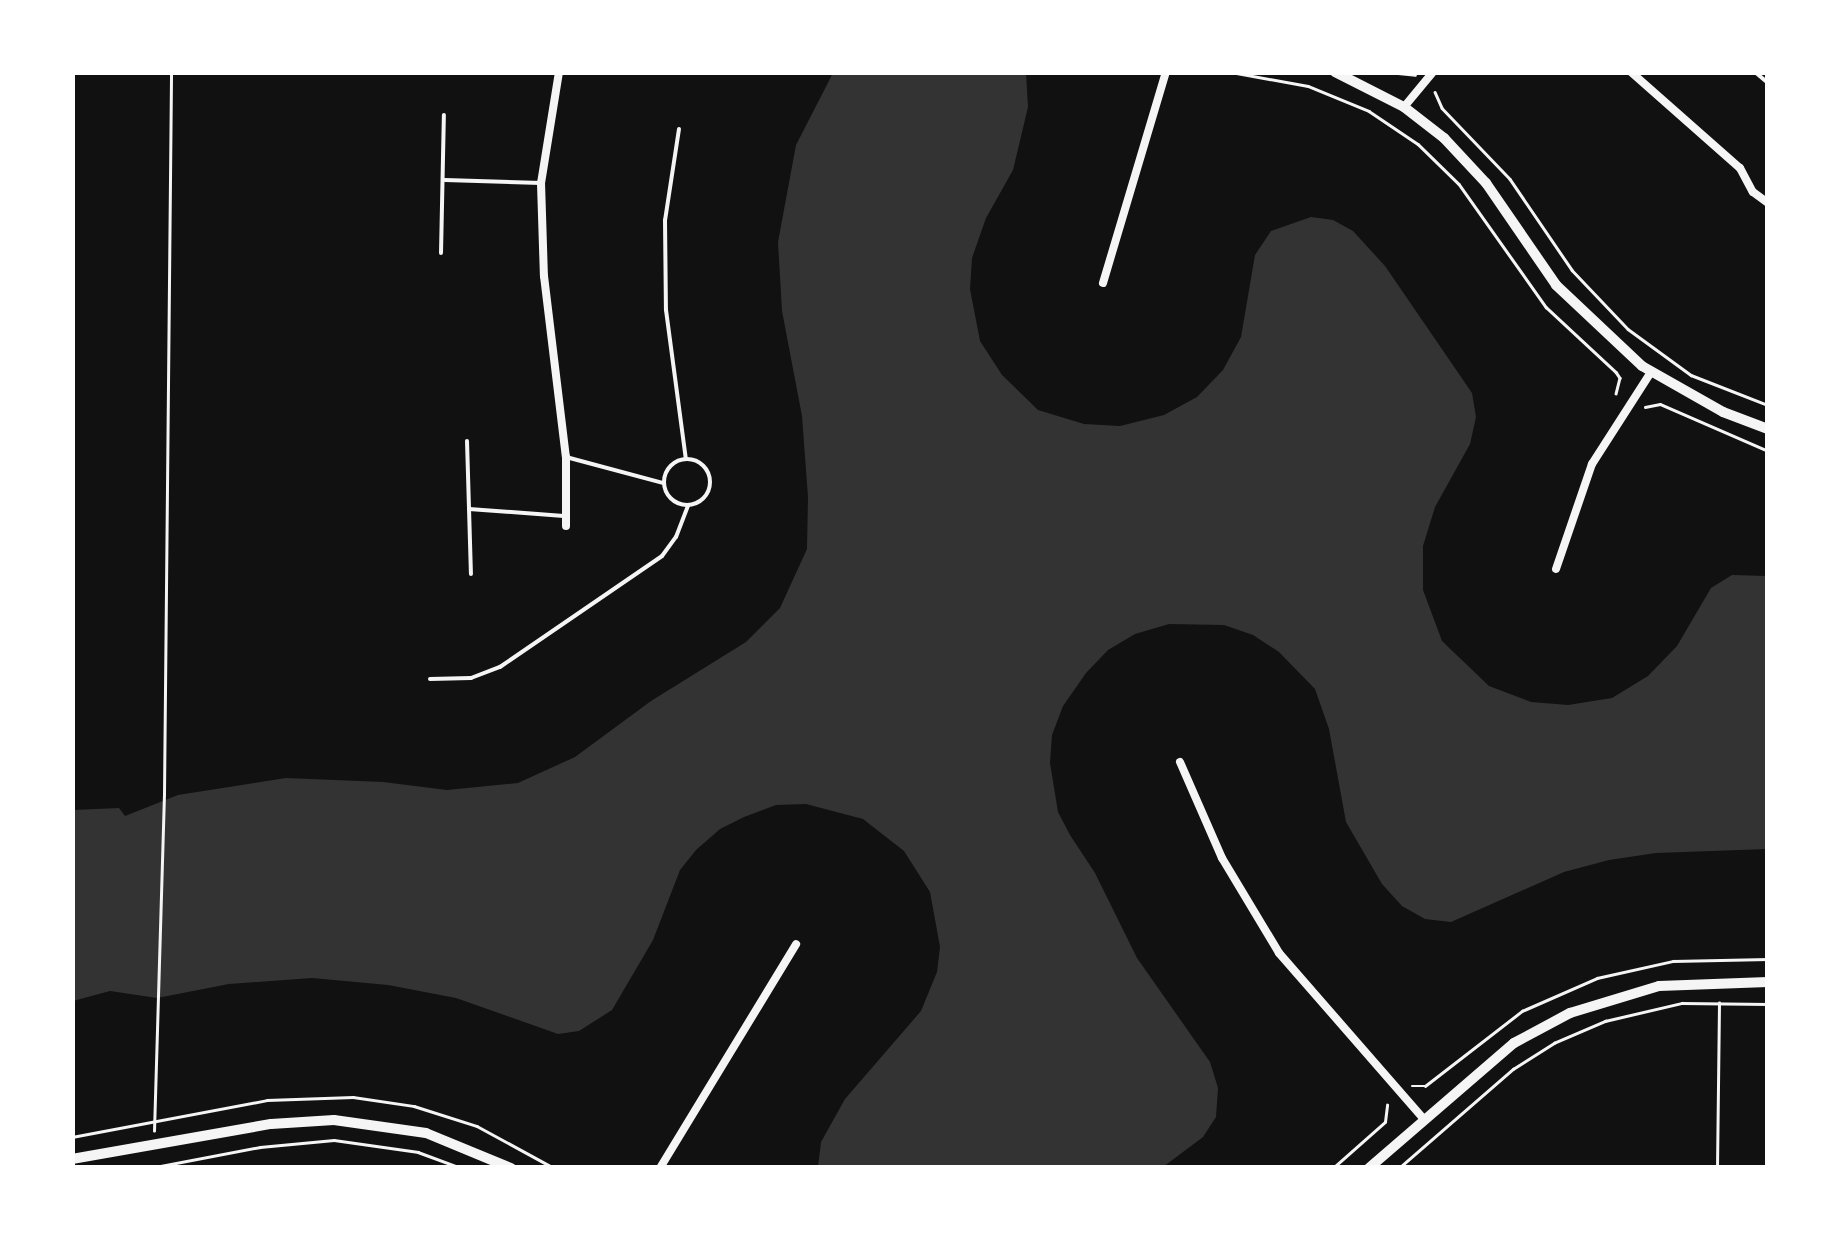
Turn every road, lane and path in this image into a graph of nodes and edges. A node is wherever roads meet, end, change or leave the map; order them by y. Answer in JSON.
{"nodes":[{"id":1,"x":171,"y":72,"type":"edge"},
{"id":2,"x":559,"y":72,"type":"edge"},
{"id":3,"x":1166,"y":72,"type":"edge"},
{"id":4,"x":1231,"y":72,"type":"edge"},
{"id":5,"x":1334,"y":72,"type":"edge"},
{"id":6,"x":1388,"y":72,"type":"edge"},
{"id":7,"x":1433,"y":72,"type":"edge"},
{"id":8,"x":1631,"y":72,"type":"edge"},
{"id":9,"x":1755,"y":72,"type":"edge"},
{"id":10,"x":1416,"y":76,"type":"dead end"},
{"id":11,"x":1768,"y":83,"type":"edge"},
{"id":12,"x":1434,"y":90,"type":"dead end"},
{"id":13,"x":1404,"y":107,"type":"junction"},
{"id":14,"x":444,"y":115,"type":"dead end"},
{"id":15,"x":679,"y":129,"type":"dead end"},
{"id":16,"x":444,"y":180,"type":"junction"},
{"id":17,"x":540,"y":183,"type":"junction"},
{"id":18,"x":1768,"y":203,"type":"edge"},
{"id":19,"x":442,"y":252,"type":"dead end"},
{"id":20,"x":1103,"y":283,"type":"dead end"},
{"id":21,"x":1651,"y":372,"type":"junction"},
{"id":22,"x":1616,"y":394,"type":"dead end"},
{"id":23,"x":1768,"y":405,"type":"edge"},
{"id":24,"x":1641,"y":412,"type":"dead end"},
{"id":25,"x":1768,"y":429,"type":"edge"},
{"id":26,"x":466,"y":441,"type":"dead end"},
{"id":27,"x":1768,"y":451,"type":"edge"},
{"id":28,"x":566,"y":457,"type":"junction"},
{"id":29,"x":686,"y":459,"type":"junction"},
{"id":30,"x":664,"y":483,"type":"junction"},
{"id":31,"x":688,"y":505,"type":"junction"},
{"id":32,"x":468,"y":510,"type":"junction"},
{"id":33,"x":566,"y":521,"type":"joint"},
{"id":34,"x":1556,"y":568,"type":"dead end"},
{"id":35,"x":471,"y":574,"type":"dead end"},
{"id":36,"x":430,"y":679,"type":"dead end"},
{"id":37,"x":1180,"y":762,"type":"dead end"},
{"id":38,"x":796,"y":944,"type":"dead end"},
{"id":39,"x":1718,"y":981,"type":"junction"},
{"id":40,"x":1768,"y":982,"type":"edge"},
{"id":41,"x":1719,"y":1003,"type":"junction"},
{"id":42,"x":1768,"y":1004,"type":"edge"},
{"id":43,"x":1387,"y":1105,"type":"dead end"},
{"id":44,"x":1424,"y":1119,"type":"junction"},
{"id":45,"x":154,"y":1134,"type":"dead end"},
{"id":46,"x":154,"y":1155,"type":"dead end"},
{"id":47,"x":72,"y":1159,"type":"edge"},
{"id":48,"x":152,"y":1167,"type":"edge"},
{"id":49,"x":462,"y":1168,"type":"edge"},
{"id":50,"x":511,"y":1168,"type":"edge"},
{"id":51,"x":660,"y":1168,"type":"edge"},
{"id":52,"x":1333,"y":1168,"type":"edge"},
{"id":53,"x":1369,"y":1168,"type":"edge"},
{"id":54,"x":1399,"y":1168,"type":"edge"},
{"id":55,"x":1716,"y":1168,"type":"edge"}],
"edges":[{"from":1,"to":45,"type":"path"},
{"from":2,"to":17,"type":"street"},
{"from":3,"to":20,"type":"street"},
{"from":4,"to":22,"type":"path"},
{"from":5,"to":13,"type":"street"},
{"from":6,"to":10,"type":"path"},
{"from":7,"to":13,"type":"street"},
{"from":8,"to":18,"type":"street"},
{"from":9,"to":11,"type":"lane"},
{"from":12,"to":23,"type":"path"},
{"from":13,"to":21,"type":"street"},
{"from":14,"to":16,"type":"lane"},
{"from":15,"to":29,"type":"lane"},
{"from":16,"to":17,"type":"lane"},
{"from":16,"to":19,"type":"lane"},
{"from":17,"to":28,"type":"street"},
{"from":21,"to":25,"type":"street"},
{"from":21,"to":34,"type":"street"},
{"from":24,"to":27,"type":"path"},
{"from":26,"to":32,"type":"lane"},
{"from":28,"to":30,"type":"lane"},
{"from":28,"to":33,"type":"street"},
{"from":29,"to":30,"type":"lane"},
{"from":29,"to":31,"type":"lane"},
{"from":30,"to":31,"type":"lane"},
{"from":31,"to":36,"type":"lane"},
{"from":32,"to":33,"type":"lane"},
{"from":32,"to":35,"type":"lane"},
{"from":37,"to":44,"type":"street"},
{"from":38,"to":51,"type":"street"},
{"from":39,"to":40,"type":"street"},
{"from":39,"to":41,"type":"path"},
{"from":39,"to":44,"type":"street"},
{"from":41,"to":42,"type":"path"},
{"from":41,"to":54,"type":"path"},
{"from":41,"to":55,"type":"path"},
{"from":43,"to":52,"type":"path"},
{"from":44,"to":53,"type":"street"},
{"from":46,"to":48,"type":"path"},
{"from":47,"to":50,"type":"street"},
{"from":48,"to":49,"type":"path"}]}
